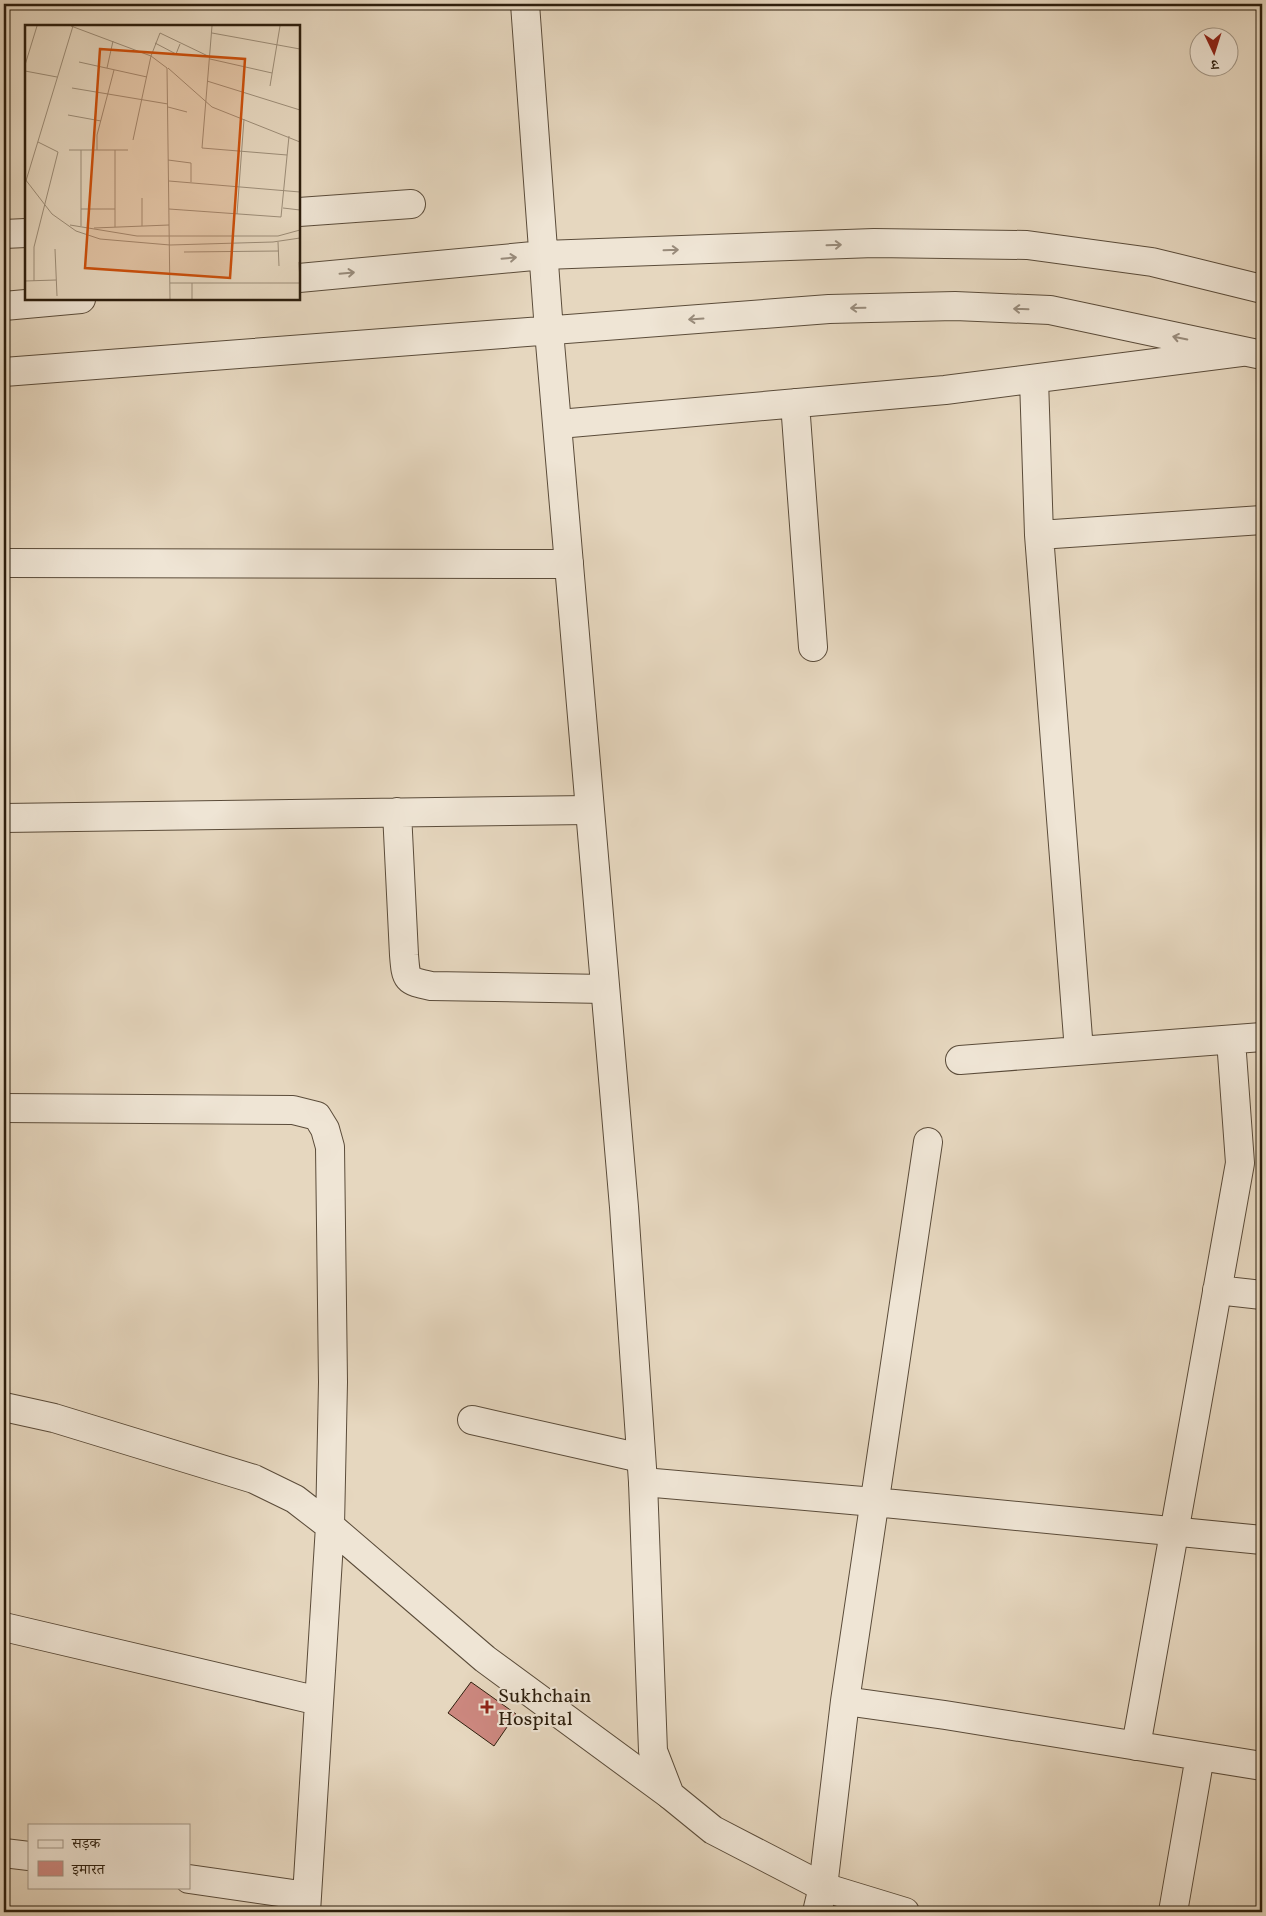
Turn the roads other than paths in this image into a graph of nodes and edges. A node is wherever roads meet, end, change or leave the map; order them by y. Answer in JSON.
{"nodes":[{"id":1,"x":525,"y":4,"type":"edge"},
{"id":2,"x":411,"y":204,"type":"dead end"},
{"id":3,"x":300,"y":212,"type":"edge"},
{"id":4,"x":25,"y":232,"type":"edge"},
{"id":5,"x":4,"y":234,"type":"edge"},
{"id":6,"x":544,"y":255,"type":"junction"},
{"id":7,"x":300,"y":278,"type":"edge"},
{"id":8,"x":1262,"y":289,"type":"edge"},
{"id":9,"x":71,"y":300,"type":"edge"},
{"id":10,"x":4,"y":306,"type":"edge"},
{"id":11,"x":549,"y":330,"type":"junction"},
{"id":12,"x":1255,"y":353,"type":"edge"},
{"id":13,"x":4,"y":372,"type":"edge"},
{"id":14,"x":1034,"y":379,"type":"junction"},
{"id":15,"x":795,"y":403,"type":"junction"},
{"id":16,"x":558,"y":424,"type":"junction"},
{"id":17,"x":1262,"y":520,"type":"edge"},
{"id":18,"x":1039,"y":535,"type":"junction"},
{"id":19,"x":4,"y":563,"type":"edge"},
{"id":20,"x":569,"y":564,"type":"junction"},
{"id":21,"x":813,"y":647,"type":"dead end"},
{"id":22,"x":589,"y":810,"type":"junction"},
{"id":23,"x":397,"y":812,"type":"junction"},
{"id":24,"x":4,"y":818,"type":"edge"},
{"id":25,"x":605,"y":989,"type":"junction"},
{"id":26,"x":1262,"y":1037,"type":"edge"},
{"id":27,"x":1231,"y":1040,"type":"junction"},
{"id":28,"x":1079,"y":1051,"type":"junction"},
{"id":29,"x":960,"y":1060,"type":"dead end"},
{"id":30,"x":4,"y":1108,"type":"edge"},
{"id":31,"x":928,"y":1142,"type":"dead end"},
{"id":32,"x":1218,"y":1290,"type":"junction"},
{"id":33,"x":1262,"y":1295,"type":"edge"},
{"id":34,"x":4,"y":1407,"type":"edge"},
{"id":35,"x":472,"y":1420,"type":"dead end"},
{"id":36,"x":642,"y":1470,"type":"junction"},
{"id":37,"x":874,"y":1502,"type":"junction"},
{"id":38,"x":330,"y":1526,"type":"junction"},
{"id":39,"x":1175,"y":1531,"type":"junction"},
{"id":40,"x":1262,"y":1540,"type":"edge"},
{"id":41,"x":4,"y":1627,"type":"edge"},
{"id":42,"x":319,"y":1701,"type":"junction"},
{"id":43,"x":845,"y":1701,"type":"junction"},
{"id":44,"x":1136,"y":1746,"type":"junction"},
{"id":45,"x":1200,"y":1756,"type":"junction"},
{"id":46,"x":1262,"y":1766,"type":"edge"},
{"id":47,"x":670,"y":1795,"type":"junction"},
{"id":48,"x":4,"y":1853,"type":"edge"},
{"id":49,"x":28,"y":1856,"type":"edge"},
{"id":50,"x":190,"y":1879,"type":"edge"},
{"id":51,"x":820,"y":1900,"type":"edge"},
{"id":52,"x":306,"y":1904,"type":"edge"},
{"id":53,"x":905,"y":1912,"type":"edge"},
{"id":54,"x":1172,"y":1912,"type":"edge"}],
"edges":[{"from":1,"to":6,"type":"street"},
{"from":2,"to":3,"type":"street"},
{"from":4,"to":5,"type":"street"},
{"from":7,"to":6,"type":"street","one_way":true},
{"from":6,"to":8,"type":"street","one_way":true},
{"from":6,"to":11,"type":"street"},
{"from":9,"to":10,"type":"street"},
{"from":12,"to":11,"type":"street","one_way":true},
{"from":11,"to":13,"type":"street"},
{"from":11,"to":16,"type":"street"},
{"from":12,"to":14,"type":"street"},
{"from":14,"to":15,"type":"street"},
{"from":14,"to":18,"type":"street"},
{"from":15,"to":16,"type":"street"},
{"from":15,"to":21,"type":"street"},
{"from":16,"to":20,"type":"street"},
{"from":17,"to":18,"type":"street"},
{"from":18,"to":28,"type":"street"},
{"from":19,"to":20,"type":"street"},
{"from":20,"to":22,"type":"street"},
{"from":22,"to":23,"type":"street"},
{"from":22,"to":25,"type":"street"},
{"from":23,"to":24,"type":"street"},
{"from":23,"to":25,"type":"street"},
{"from":25,"to":36,"type":"street"},
{"from":26,"to":27,"type":"street"},
{"from":27,"to":28,"type":"street"},
{"from":27,"to":32,"type":"street"},
{"from":28,"to":29,"type":"street"},
{"from":30,"to":38,"type":"street"},
{"from":31,"to":37,"type":"street"},
{"from":32,"to":33,"type":"street"},
{"from":32,"to":39,"type":"street"},
{"from":34,"to":38,"type":"street"},
{"from":35,"to":36,"type":"street"},
{"from":36,"to":37,"type":"street"},
{"from":36,"to":47,"type":"street"},
{"from":37,"to":39,"type":"street"},
{"from":37,"to":43,"type":"street"},
{"from":38,"to":42,"type":"street"},
{"from":38,"to":47,"type":"street"},
{"from":39,"to":40,"type":"street"},
{"from":39,"to":44,"type":"street"},
{"from":41,"to":42,"type":"street"},
{"from":42,"to":52,"type":"street"},
{"from":43,"to":44,"type":"street"},
{"from":43,"to":51,"type":"street"},
{"from":44,"to":45,"type":"street"},
{"from":45,"to":46,"type":"street"},
{"from":45,"to":54,"type":"street"},
{"from":47,"to":51,"type":"street"},
{"from":48,"to":49,"type":"street"},
{"from":50,"to":52,"type":"street"},
{"from":51,"to":53,"type":"street"}]}
